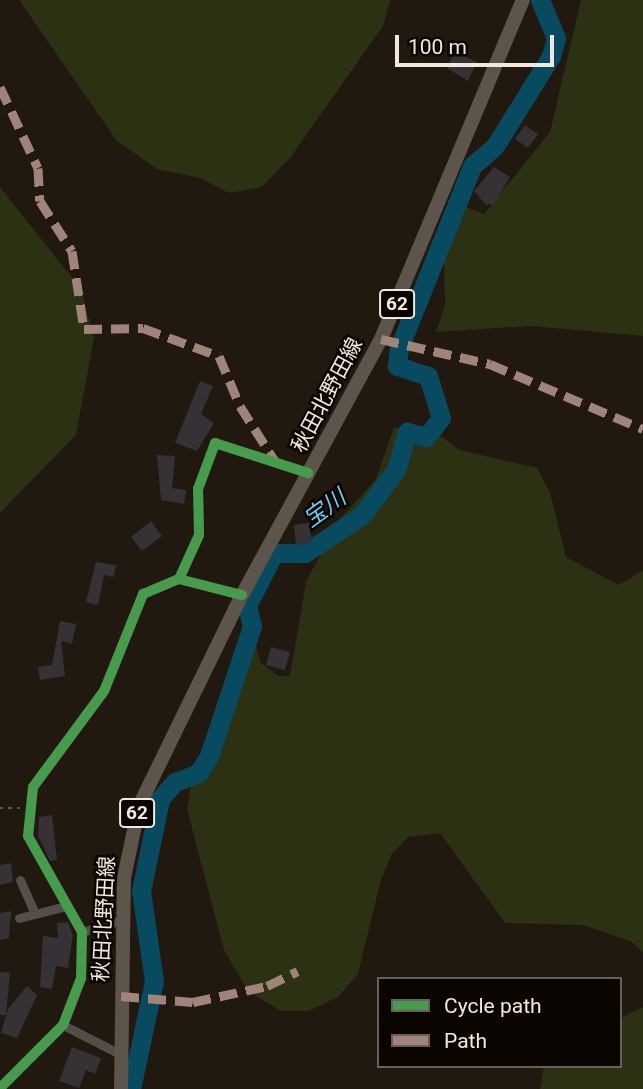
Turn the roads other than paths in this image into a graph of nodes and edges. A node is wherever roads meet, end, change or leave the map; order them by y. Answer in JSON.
{"nodes":[{"id":1,"x":523,"y":0,"type":"edge"},
{"id":2,"x":308,"y":473,"type":"junction"},
{"id":3,"x":179,"y":579,"type":"junction"},
{"id":4,"x":242,"y":595,"type":"junction"},
{"id":5,"x":20,"y":880,"type":"dead end"},
{"id":6,"x":66,"y":906,"type":"junction"},
{"id":7,"x":35,"y":914,"type":"junction"},
{"id":8,"x":19,"y":918,"type":"dead end"},
{"id":9,"x":121,"y":920,"type":"junction"},
{"id":10,"x":82,"y":932,"type":"junction"},
{"id":11,"x":63,"y":1025,"type":"junction"},
{"id":12,"x":120,"y":1054,"type":"junction"},
{"id":13,"x":0,"y":1088,"type":"edge"},
{"id":14,"x":121,"y":1089,"type":"edge"}],
"edges":[{"from":1,"to":2,"type":"main road","name":"秋田北野田線","number":"62"},
{"from":2,"to":3,"type":"street"},
{"from":2,"to":4,"type":"main road","name":"秋田北野田線","number":"62"},
{"from":3,"to":4,"type":"street"},
{"from":3,"to":6,"type":"street"},
{"from":4,"to":9,"type":"main road","name":"秋田北野田線","number":"62"},
{"from":5,"to":7,"type":"street"},
{"from":6,"to":7,"type":"street"},
{"from":6,"to":10,"type":"street"},
{"from":7,"to":8,"type":"street"},
{"from":9,"to":10,"type":"street"},
{"from":9,"to":12,"type":"main road","name":"秋田北野田線","number":"62"},
{"from":10,"to":11,"type":"street"},
{"from":11,"to":12,"type":"street"},
{"from":11,"to":13,"type":"street"},
{"from":12,"to":14,"type":"main road","name":"秋田北野田線","number":"62"}]}
